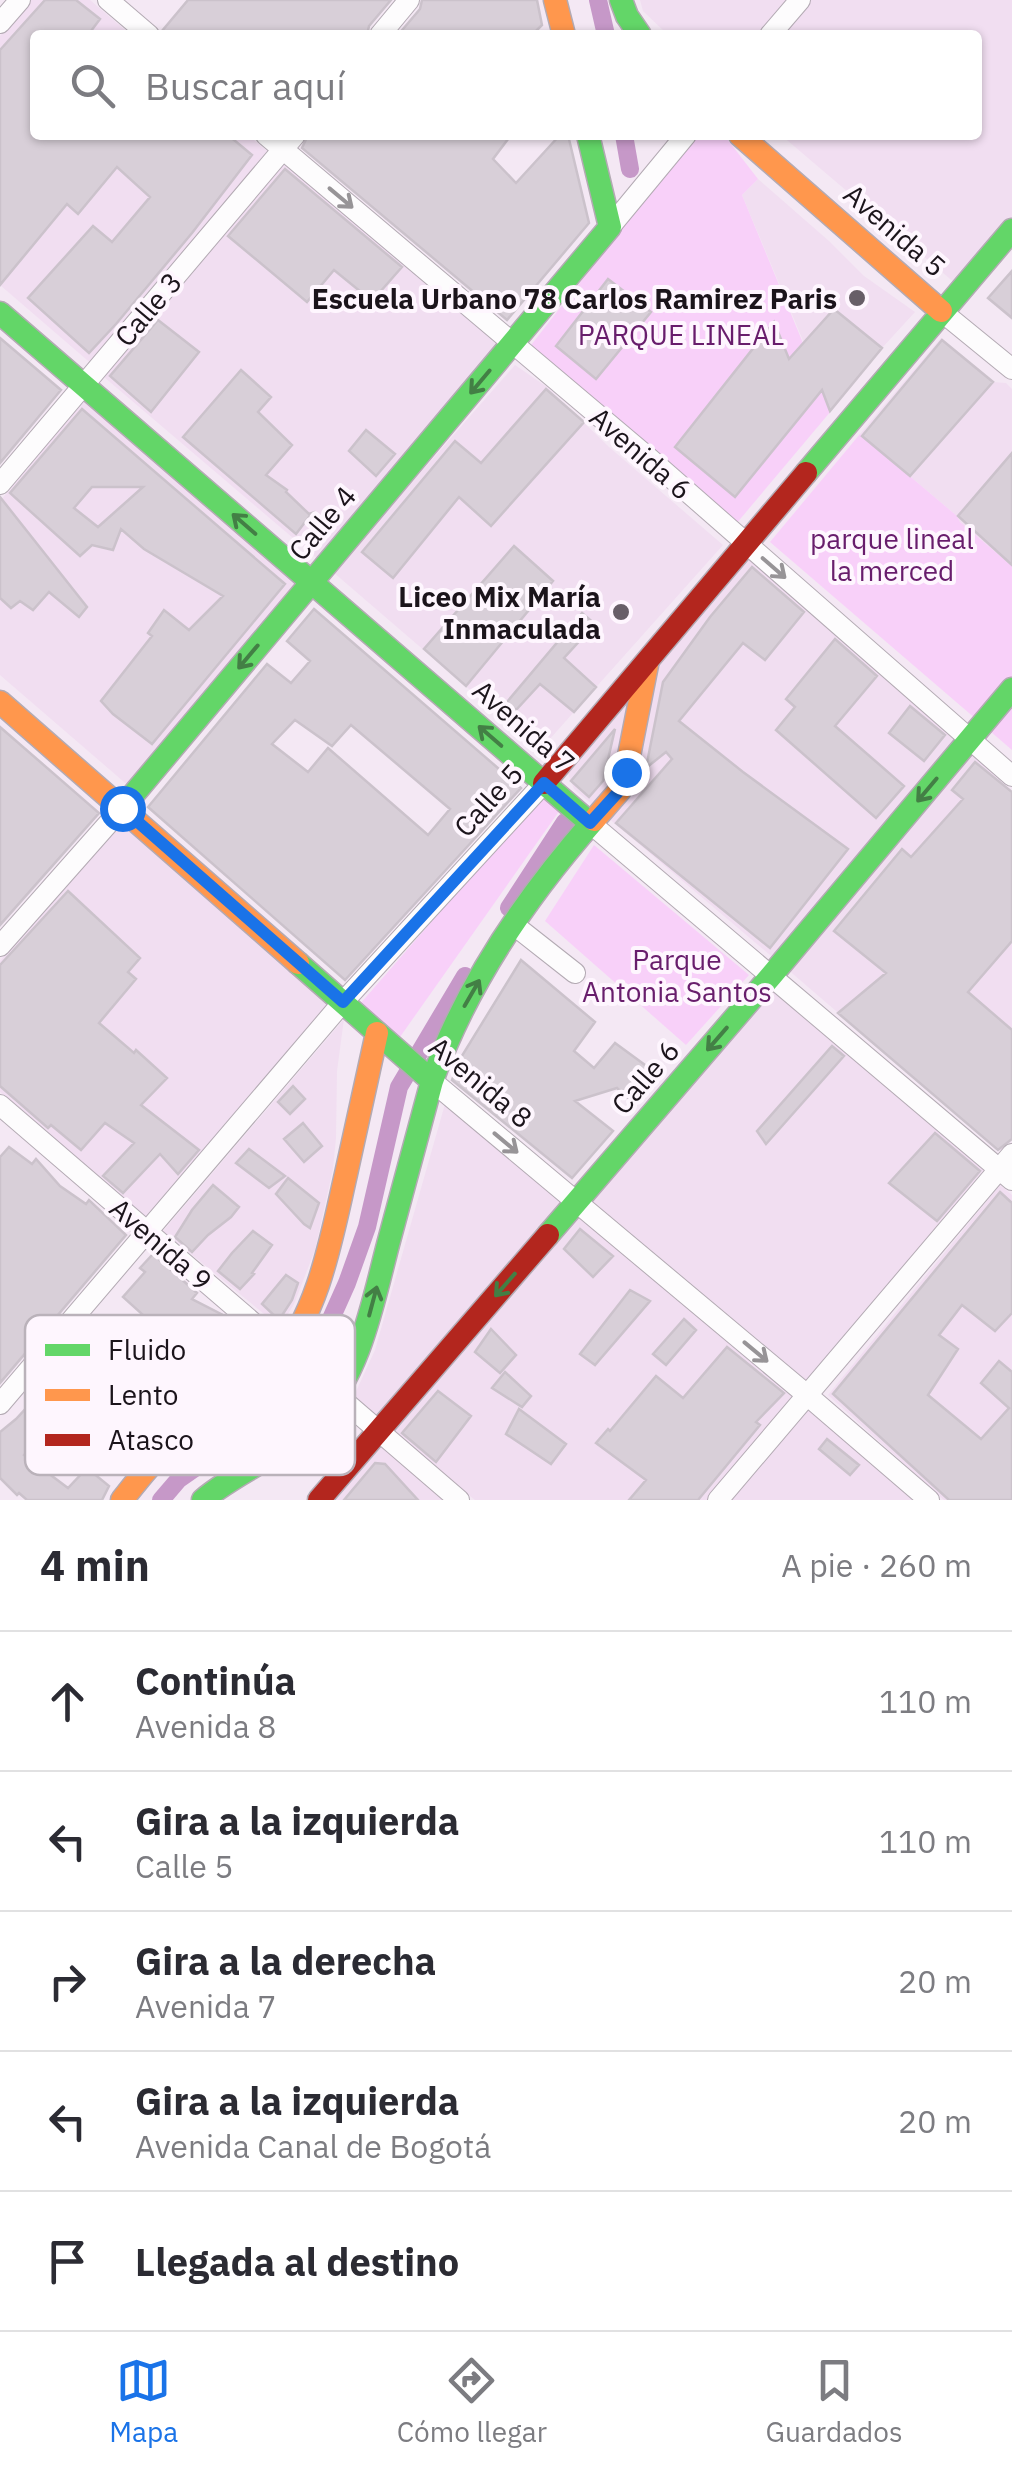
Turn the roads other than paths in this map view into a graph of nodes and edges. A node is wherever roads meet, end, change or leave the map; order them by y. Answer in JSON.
{"nodes":[{"id":1,"x":20,"y":0,"type":"edge"},
{"id":2,"x":108,"y":0,"type":"edge"},
{"id":3,"x":410,"y":0,"type":"edge"},
{"id":4,"x":555,"y":0,"type":"edge"},
{"id":5,"x":800,"y":0,"type":"edge"},
{"id":6,"x":0,"y":23,"type":"edge"},
{"id":7,"x":143,"y":30,"type":"edge"},
{"id":8,"x":384,"y":30,"type":"edge"},
{"id":9,"x":563,"y":30,"type":"edge"},
{"id":10,"x":774,"y":30,"type":"edge"},
{"id":11,"x":589,"y":140,"type":"edge"},
{"id":12,"x":682,"y":140,"type":"edge"},
{"id":13,"x":746,"y":140,"type":"edge"},
{"id":14,"x":289,"y":142,"type":"edge"},
{"id":15,"x":610,"y":227,"type":"junction"},
{"id":16,"x":1012,"y":230,"type":"edge"},
{"id":17,"x":941,"y":311,"type":"junction"},
{"id":18,"x":0,"y":312,"type":"edge"},
{"id":19,"x":513,"y":343,"type":"junction"},
{"id":20,"x":1012,"y":369,"type":"edge"},
{"id":21,"x":84,"y":385,"type":"junction"},
{"id":22,"x":0,"y":484,"type":"edge"},
{"id":23,"x":746,"y":544,"type":"junction"},
{"id":24,"x":312,"y":582,"type":"junction"},
{"id":25,"x":648,"y":665,"type":"junction"},
{"id":26,"x":1012,"y":689,"type":"edge"},
{"id":27,"x":0,"y":702,"type":"edge"},
{"id":28,"x":969,"y":740,"type":"junction"},
{"id":29,"x":1012,"y":776,"type":"edge"},
{"id":30,"x":544,"y":783,"type":"junction"},
{"id":31,"x":122,"y":808,"type":"junction"},
{"id":32,"x":590,"y":823,"type":"junction"},
{"id":33,"x":514,"y":924,"type":"junction"},
{"id":34,"x":0,"y":946,"type":"edge"},
{"id":35,"x":575,"y":973,"type":"dead end"},
{"id":36,"x":771,"y":976,"type":"junction"},
{"id":37,"x":343,"y":1002,"type":"junction"},
{"id":38,"x":378,"y":1033,"type":"junction"},
{"id":39,"x":417,"y":1068,"type":"junction"},
{"id":40,"x":0,"y":1105,"type":"edge"},
{"id":41,"x":1008,"y":1167,"type":"edge"},
{"id":42,"x":577,"y":1202,"type":"junction"},
{"id":43,"x":148,"y":1232,"type":"junction"},
{"id":44,"x":77,"y":1315,"type":"edge"},
{"id":45,"x":244,"y":1315,"type":"edge"},
{"id":46,"x":304,"y":1315,"type":"edge"},
{"id":47,"x":355,"y":1357,"type":"edge"},
{"id":48,"x":25,"y":1375,"type":"edge"},
{"id":49,"x":807,"y":1395,"type":"junction"},
{"id":50,"x":0,"y":1404,"type":"edge"},
{"id":51,"x":355,"y":1412,"type":"edge"},
{"id":52,"x":378,"y":1432,"type":"junction"},
{"id":53,"x":355,"y":1459,"type":"edge"},
{"id":54,"x":143,"y":1475,"type":"edge"},
{"id":55,"x":235,"y":1475,"type":"edge"},
{"id":56,"x":341,"y":1475,"type":"edge"},
{"id":57,"x":122,"y":1500,"type":"edge"},
{"id":58,"x":203,"y":1500,"type":"edge"},
{"id":59,"x":319,"y":1500,"type":"edge"},
{"id":60,"x":458,"y":1500,"type":"edge"},
{"id":61,"x":718,"y":1500,"type":"edge"},
{"id":62,"x":928,"y":1500,"type":"edge"}],
"edges":[{"from":1,"to":6,"type":"street"},
{"from":2,"to":7,"type":"street"},
{"from":3,"to":8,"type":"street"},
{"from":4,"to":9,"type":"main road"},
{"from":5,"to":10,"type":"street"},
{"from":11,"to":15,"type":"main road"},
{"from":12,"to":15,"type":"street","name":"Calle 4"},
{"from":13,"to":17,"type":"main road","name":"Avenida 5"},
{"from":14,"to":19,"type":"street","name":"Avenida 6","one_way":true},
{"from":14,"to":21,"type":"street","name":"Calle 3"},
{"from":15,"to":19,"type":"main road","name":"Calle 4"},
{"from":16,"to":17,"type":"main road","name":"Calle 5"},
{"from":17,"to":20,"type":"street","name":"Avenida 5"},
{"from":17,"to":23,"type":"main road","name":"Calle 5"},
{"from":18,"to":21,"type":"main road","name":"Avenida 7"},
{"from":19,"to":23,"type":"street","name":"Avenida 6"},
{"from":19,"to":24,"type":"main road","name":"Calle 4","one_way":true},
{"from":21,"to":22,"type":"street","name":"Calle 3"},
{"from":24,"to":21,"type":"main road","name":"Avenida 7","one_way":true},
{"from":23,"to":25,"type":"main road","name":"Calle 5"},
{"from":23,"to":28,"type":"street","name":"Avenida 6","one_way":true},
{"from":30,"to":24,"type":"main road","name":"Avenida 7","one_way":true},
{"from":24,"to":31,"type":"main road","name":"Calle 4","one_way":true},
{"from":25,"to":30,"type":"main road","name":"Calle 5"},
{"from":25,"to":32,"type":"main road"},
{"from":26,"to":28,"type":"main road","name":"Calle 6"},
{"from":27,"to":31,"type":"main road","name":"Avenida 8"},
{"from":28,"to":29,"type":"street","name":"Avenida 6"},
{"from":28,"to":36,"type":"main road","name":"Calle 6","one_way":true},
{"from":30,"to":32,"type":"main road","name":"Avenida 7"},
{"from":30,"to":37,"type":"street","name":"Calle 5"},
{"from":31,"to":34,"type":"street","name":"Calle 4"},
{"from":31,"to":37,"type":"main road","name":"Avenida 8"},
{"from":32,"to":33,"type":"main road"},
{"from":32,"to":36,"type":"street","name":"Avenida 7"},
{"from":33,"to":35,"type":"street"},
{"from":39,"to":33,"type":"main road","one_way":true},
{"from":36,"to":41,"type":"street","name":"Avenida 7"},
{"from":36,"to":42,"type":"main road","name":"Calle 6","one_way":true},
{"from":37,"to":38,"type":"main road","name":"Avenida 8"},
{"from":37,"to":43,"type":"street","name":"Calle 5"},
{"from":38,"to":39,"type":"main road","name":"Avenida 8"},
{"from":38,"to":46,"type":"main road"},
{"from":39,"to":42,"type":"street","name":"Avenida 8","one_way":true},
{"from":47,"to":39,"type":"main road","one_way":true},
{"from":40,"to":43,"type":"street","name":"Avenida 9"},
{"from":41,"to":49,"type":"street"},
{"from":42,"to":49,"type":"street","name":"Avenida 8","one_way":true},
{"from":42,"to":52,"type":"main road","name":"Calle 6","one_way":true},
{"from":43,"to":44,"type":"street","name":"Calle 5"},
{"from":43,"to":45,"type":"street","name":"Avenida 9"},
{"from":48,"to":50,"type":"street","name":"Calle 5"},
{"from":49,"to":61,"type":"street"},
{"from":49,"to":62,"type":"street","name":"Avenida 8"},
{"from":51,"to":52,"type":"street","name":"Avenida 9"},
{"from":52,"to":53,"type":"main road","name":"Calle 6"},
{"from":52,"to":60,"type":"street","name":"Avenida 9"},
{"from":54,"to":57,"type":"main road"},
{"from":55,"to":58,"type":"main road"},
{"from":56,"to":59,"type":"main road","name":"Calle 6"}]}
